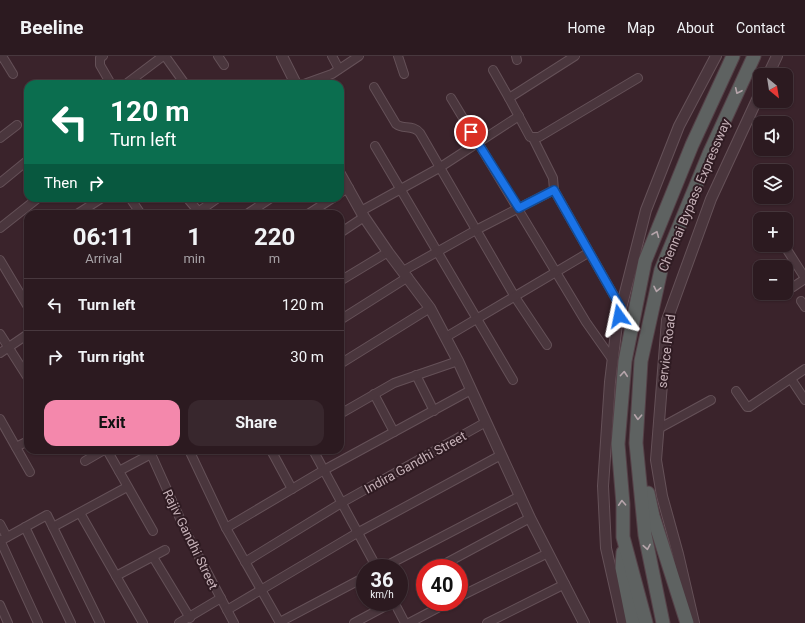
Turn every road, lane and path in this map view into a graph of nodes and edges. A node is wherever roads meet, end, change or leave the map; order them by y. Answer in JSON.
{"nodes":[{"id":1,"x":2,"y":56,"type":"edge"},
{"id":2,"x":103,"y":56,"type":"edge"},
{"id":3,"x":164,"y":56,"type":"edge"},
{"id":4,"x":218,"y":56,"type":"edge"},
{"id":5,"x":282,"y":56,"type":"edge"},
{"id":6,"x":332,"y":56,"type":"edge"},
{"id":7,"x":359,"y":56,"type":"edge"},
{"id":8,"x":398,"y":56,"type":"edge"},
{"id":9,"x":575,"y":56,"type":"edge"},
{"id":10,"x":733,"y":56,"type":"edge"},
{"id":11,"x":754,"y":56,"type":"edge"},
{"id":12,"x":777,"y":56,"type":"edge"},
{"id":13,"x":714,"y":57,"type":"edge"},
{"id":14,"x":563,"y":59,"type":"edge"},
{"id":15,"x":224,"y":65,"type":"dead end"},
{"id":16,"x":771,"y":68,"type":"edge"},
{"id":17,"x":339,"y":69,"type":"junction"},
{"id":18,"x":493,"y":70,"type":"dead end"},
{"id":19,"x":13,"y":74,"type":"dead end"},
{"id":20,"x":404,"y":74,"type":"dead end"},
{"id":21,"x":638,"y":78,"type":"dead end"},
{"id":22,"x":108,"y":80,"type":"edge"},
{"id":23,"x":134,"y":80,"type":"edge"},
{"id":24,"x":182,"y":80,"type":"edge"},
{"id":25,"x":294,"y":80,"type":"edge"},
{"id":26,"x":315,"y":80,"type":"edge"},
{"id":27,"x":374,"y":87,"type":"dead end"},
{"id":28,"x":451,"y":98,"type":"dead end"},
{"id":29,"x":509,"y":98,"type":"junction"},
{"id":30,"x":753,"y":108,"type":"edge"},
{"id":31,"x":519,"y":116,"type":"junction"},
{"id":32,"x":17,"y":125,"type":"dead end"},
{"id":33,"x":0,"y":138,"type":"edge"},
{"id":34,"x":533,"y":138,"type":"junction"},
{"id":35,"x":478,"y":144,"type":"junction"},
{"id":36,"x":375,"y":146,"type":"dead end"},
{"id":37,"x":24,"y":163,"type":"edge"},
{"id":38,"x":439,"y":168,"type":"junction"},
{"id":39,"x":344,"y":180,"type":"edge"},
{"id":40,"x":0,"y":183,"type":"edge"},
{"id":41,"x":349,"y":188,"type":"junction"},
{"id":42,"x":400,"y":190,"type":"junction"},
{"id":43,"x":554,"y":190,"type":"junction"},
{"id":44,"x":344,"y":191,"type":"edge"},
{"id":45,"x":33,"y":202,"type":"edge"},
{"id":46,"x":96,"y":202,"type":"edge"},
{"id":47,"x":212,"y":202,"type":"edge"},
{"id":48,"x":264,"y":202,"type":"edge"},
{"id":49,"x":327,"y":202,"type":"edge"},
{"id":50,"x":519,"y":208,"type":"junction"},
{"id":51,"x":83,"y":210,"type":"edge"},
{"id":52,"x":201,"y":210,"type":"edge"},
{"id":53,"x":253,"y":210,"type":"edge"},
{"id":54,"x":314,"y":210,"type":"edge"},
{"id":55,"x":363,"y":214,"type":"junction"},
{"id":56,"x":0,"y":228,"type":"edge"},
{"id":57,"x":344,"y":230,"type":"edge"},
{"id":58,"x":476,"y":230,"type":"junction"},
{"id":59,"x":388,"y":252,"type":"junction"},
{"id":60,"x":437,"y":252,"type":"junction"},
{"id":61,"x":788,"y":252,"type":"edge"},
{"id":62,"x":588,"y":253,"type":"junction"},
{"id":63,"x":0,"y":260,"type":"edge"},
{"id":64,"x":556,"y":272,"type":"junction"},
{"id":65,"x":405,"y":274,"type":"junction"},
{"id":66,"x":805,"y":278,"type":"edge"},
{"id":67,"x":344,"y":279,"type":"edge"},
{"id":68,"x":794,"y":287,"type":"dead end"},
{"id":69,"x":515,"y":296,"type":"junction"},
{"id":70,"x":24,"y":300,"type":"edge"},
{"id":71,"x":430,"y":308,"type":"junction"},
{"id":72,"x":621,"y":308,"type":"junction"},
{"id":73,"x":344,"y":317,"type":"edge"},
{"id":74,"x":476,"y":319,"type":"junction"},
{"id":75,"x":0,"y":334,"type":"edge"},
{"id":76,"x":24,"y":337,"type":"edge"},
{"id":77,"x":446,"y":337,"type":"junction"},
{"id":78,"x":547,"y":345,"type":"dead end"},
{"id":79,"x":9,"y":348,"type":"junction"},
{"id":80,"x":0,"y":353,"type":"edge"},
{"id":81,"x":612,"y":359,"type":"junction"},
{"id":82,"x":458,"y":361,"type":"junction"},
{"id":83,"x":344,"y":362,"type":"edge"},
{"id":84,"x":805,"y":369,"type":"edge"},
{"id":85,"x":24,"y":372,"type":"edge"},
{"id":86,"x":416,"y":375,"type":"junction"},
{"id":87,"x":791,"y":379,"type":"junction"},
{"id":88,"x":513,"y":380,"type":"dead end"},
{"id":89,"x":471,"y":390,"type":"junction"},
{"id":90,"x":736,"y":391,"type":"dead end"},
{"id":91,"x":374,"y":394,"type":"junction"},
{"id":92,"x":711,"y":400,"type":"dead end"},
{"id":93,"x":805,"y":400,"type":"edge"},
{"id":94,"x":434,"y":410,"type":"junction"},
{"id":95,"x":344,"y":412,"type":"edge"},
{"id":96,"x":486,"y":422,"type":"junction"},
{"id":97,"x":1,"y":424,"type":"edge"},
{"id":98,"x":658,"y":429,"type":"junction"},
{"id":99,"x":394,"y":432,"type":"junction"},
{"id":100,"x":24,"y":443,"type":"edge"},
{"id":101,"x":636,"y":443,"type":"junction"},
{"id":102,"x":16,"y":447,"type":"junction"},
{"id":103,"x":96,"y":454,"type":"edge"},
{"id":104,"x":109,"y":454,"type":"edge"},
{"id":105,"x":149,"y":454,"type":"edge"},
{"id":106,"x":153,"y":454,"type":"edge"},
{"id":107,"x":192,"y":454,"type":"edge"},
{"id":108,"x":273,"y":454,"type":"edge"},
{"id":109,"x":315,"y":454,"type":"edge"},
{"id":110,"x":501,"y":455,"type":"junction"},
{"id":111,"x":85,"y":460,"type":"dead end"},
{"id":112,"x":324,"y":470,"type":"junction"},
{"id":113,"x":119,"y":471,"type":"junction"},
{"id":114,"x":30,"y":472,"type":"dead end"},
{"id":115,"x":127,"y":487,"type":"junction"},
{"id":116,"x":292,"y":489,"type":"junction"},
{"id":117,"x":520,"y":496,"type":"junction"},
{"id":118,"x":343,"y":502,"type":"junction"},
{"id":119,"x":80,"y":513,"type":"junction"},
{"id":120,"x":530,"y":518,"type":"junction"},
{"id":121,"x":0,"y":524,"type":"edge"},
{"id":122,"x":25,"y":527,"type":"junction"},
{"id":123,"x":53,"y":527,"type":"junction"},
{"id":124,"x":226,"y":528,"type":"junction"},
{"id":125,"x":153,"y":531,"type":"dead end"},
{"id":126,"x":357,"y":533,"type":"junction"},
{"id":127,"x":623,"y":537,"type":"junction"},
{"id":128,"x":2,"y":539,"type":"edge"},
{"id":129,"x":165,"y":550,"type":"dead end"},
{"id":130,"x":548,"y":553,"type":"junction"},
{"id":131,"x":153,"y":557,"type":"junction"},
{"id":132,"x":372,"y":559,"type":"edge"},
{"id":133,"x":399,"y":559,"type":"edge"},
{"id":134,"x":454,"y":559,"type":"edge"},
{"id":135,"x":245,"y":562,"type":"junction"},
{"id":136,"x":116,"y":576,"type":"junction"},
{"id":137,"x":356,"y":582,"type":"edge"},
{"id":138,"x":565,"y":584,"type":"junction"},
{"id":139,"x":261,"y":589,"type":"junction"},
{"id":140,"x":468,"y":593,"type":"edge"},
{"id":141,"x":221,"y":598,"type":"junction"},
{"id":142,"x":0,"y":605,"type":"edge"},
{"id":143,"x":227,"y":610,"type":"junction"},
{"id":144,"x":377,"y":611,"type":"edge"},
{"id":145,"x":399,"y":611,"type":"edge"},
{"id":146,"x":430,"y":611,"type":"edge"},
{"id":147,"x":190,"y":618,"type":"junction"},
{"id":148,"x":280,"y":622,"type":"edge"},
{"id":149,"x":8,"y":623,"type":"edge"},
{"id":150,"x":38,"y":623,"type":"edge"},
{"id":151,"x":71,"y":623,"type":"edge"},
{"id":152,"x":100,"y":623,"type":"edge"},
{"id":153,"x":143,"y":623,"type":"edge"},
{"id":154,"x":179,"y":623,"type":"edge"},
{"id":155,"x":234,"y":623,"type":"edge"},
{"id":156,"x":354,"y":623,"type":"edge"},
{"id":157,"x":406,"y":623,"type":"edge"},
{"id":158,"x":409,"y":623,"type":"edge"},
{"id":159,"x":487,"y":623,"type":"edge"},
{"id":160,"x":584,"y":623,"type":"edge"},
{"id":161,"x":623,"y":623,"type":"edge"},
{"id":162,"x":633,"y":623,"type":"edge"},
{"id":163,"x":646,"y":623,"type":"edge"},
{"id":164,"x":662,"y":623,"type":"edge"},
{"id":165,"x":687,"y":623,"type":"edge"},
{"id":166,"x":694,"y":623,"type":"edge"}],
"edges":[{"from":1,"to":19,"type":"street"},
{"from":2,"to":22,"type":"street"},
{"from":3,"to":23,"type":"street"},
{"from":3,"to":24,"type":"street"},
{"from":4,"to":15,"type":"street"},
{"from":5,"to":25,"type":"street"},
{"from":6,"to":17,"type":"street"},
{"from":7,"to":17,"type":"street"},
{"from":8,"to":20,"type":"street"},
{"from":9,"to":14,"type":"street"},
{"from":127,"to":10,"type":"highway","name":"Chennai Bypass Expressway","one_way":true},
{"from":11,"to":101,"type":"highway","name":"Chennai Bypass Expressway","one_way":true},
{"from":12,"to":16,"type":"street"},
{"from":13,"to":72,"type":"street"},
{"from":14,"to":29,"type":"street"},
{"from":17,"to":26,"type":"street"},
{"from":18,"to":29,"type":"street"},
{"from":21,"to":34,"type":"street"},
{"from":27,"to":38,"type":"street"},
{"from":28,"to":35,"type":"street"},
{"from":29,"to":31,"type":"street"},
{"from":30,"to":98,"type":"street","name":"service Road"},
{"from":31,"to":34,"type":"street"},
{"from":31,"to":35,"type":"street"},
{"from":32,"to":33,"type":"street"},
{"from":34,"to":43,"type":"street"},
{"from":35,"to":38,"type":"street"},
{"from":35,"to":50,"type":"street"},
{"from":36,"to":42,"type":"street"},
{"from":37,"to":40,"type":"street"},
{"from":38,"to":42,"type":"street"},
{"from":38,"to":58,"type":"street"},
{"from":39,"to":41,"type":"street"},
{"from":41,"to":44,"type":"street"},
{"from":41,"to":55,"type":"street"},
{"from":42,"to":55,"type":"street"},
{"from":42,"to":60,"type":"street"},
{"from":43,"to":50,"type":"street"},
{"from":43,"to":62,"type":"street"},
{"from":45,"to":56,"type":"street"},
{"from":46,"to":51,"type":"street"},
{"from":47,"to":52,"type":"street"},
{"from":48,"to":53,"type":"street"},
{"from":49,"to":54,"type":"street"},
{"from":50,"to":58,"type":"street"},
{"from":50,"to":64,"type":"street"},
{"from":55,"to":57,"type":"street"},
{"from":55,"to":59,"type":"street"},
{"from":58,"to":60,"type":"street"},
{"from":58,"to":69,"type":"street"},
{"from":59,"to":65,"type":"street"},
{"from":59,"to":67,"type":"street"},
{"from":60,"to":65,"type":"street"},
{"from":60,"to":74,"type":"street"},
{"from":61,"to":66,"type":"street"},
{"from":62,"to":64,"type":"street"},
{"from":62,"to":72,"type":"street"},
{"from":63,"to":70,"type":"street"},
{"from":64,"to":69,"type":"street"},
{"from":64,"to":81,"type":"street"},
{"from":65,"to":71,"type":"street"},
{"from":65,"to":73,"type":"street"},
{"from":66,"to":68,"type":"street"},
{"from":69,"to":74,"type":"street"},
{"from":69,"to":78,"type":"street"},
{"from":71,"to":77,"type":"street"},
{"from":71,"to":83,"type":"street"},
{"from":72,"to":81,"type":"street"},
{"from":74,"to":77,"type":"street"},
{"from":74,"to":88,"type":"street"},
{"from":75,"to":79,"type":"street"},
{"from":76,"to":79,"type":"street"},
{"from":77,"to":82,"type":"street"},
{"from":79,"to":80,"type":"street"},
{"from":79,"to":85,"type":"street"},
{"from":81,"to":161,"type":"street"},
{"from":82,"to":86,"type":"street"},
{"from":82,"to":89,"type":"street"},
{"from":84,"to":87,"type":"street"},
{"from":86,"to":91,"type":"street"},
{"from":86,"to":94,"type":"street"},
{"from":87,"to":90,"type":"street"},
{"from":87,"to":93,"type":"street"},
{"from":89,"to":94,"type":"street"},
{"from":89,"to":96,"type":"street"},
{"from":91,"to":95,"type":"street"},
{"from":91,"to":99,"type":"street"},
{"from":92,"to":98,"type":"street"},
{"from":94,"to":99,"type":"street"},
{"from":96,"to":110,"type":"street"},
{"from":96,"to":118,"type":"street","name":"Indira Gandhi Street"},
{"from":97,"to":102,"type":"street"},
{"from":98,"to":166,"type":"street","name":"service Road"},
{"from":99,"to":112,"type":"street"},
{"from":100,"to":102,"type":"street"},
{"from":101,"to":164,"type":"highway","name":"Chennai Bypass Expressway","one_way":true},
{"from":101,"to":165,"type":"highway"},
{"from":102,"to":114,"type":"street"},
{"from":103,"to":111,"type":"street"},
{"from":104,"to":113,"type":"street"},
{"from":105,"to":113,"type":"street"},
{"from":106,"to":141,"type":"street","name":"Rajiv Gandhi Street"},
{"from":107,"to":124,"type":"street"},
{"from":108,"to":116,"type":"street"},
{"from":109,"to":112,"type":"street"},
{"from":110,"to":117,"type":"street"},
{"from":110,"to":126,"type":"street"},
{"from":112,"to":116,"type":"street"},
{"from":112,"to":118,"type":"street"},
{"from":113,"to":115,"type":"street"},
{"from":115,"to":119,"type":"street"},
{"from":115,"to":125,"type":"street"},
{"from":116,"to":124,"type":"street"},
{"from":117,"to":120,"type":"street"},
{"from":117,"to":133,"type":"street"},
{"from":118,"to":126,"type":"street"},
{"from":118,"to":135,"type":"street","name":"Indira Gandhi Street"},
{"from":119,"to":123,"type":"street"},
{"from":119,"to":136,"type":"street"},
{"from":120,"to":130,"type":"street"},
{"from":120,"to":134,"type":"street"},
{"from":121,"to":128,"type":"street"},
{"from":122,"to":123,"type":"street"},
{"from":122,"to":128,"type":"street"},
{"from":122,"to":151,"type":"street"},
{"from":123,"to":152,"type":"street"},
{"from":124,"to":135,"type":"street"},
{"from":126,"to":132,"type":"street"},
{"from":126,"to":139,"type":"street"},
{"from":127,"to":162,"type":"highway"},
{"from":127,"to":163,"type":"highway","name":"Chennai Bypass Expressway"},
{"from":128,"to":150,"type":"street"},
{"from":129,"to":131,"type":"street"},
{"from":130,"to":138,"type":"street"},
{"from":130,"to":140,"type":"street"},
{"from":131,"to":136,"type":"street"},
{"from":131,"to":147,"type":"street"},
{"from":135,"to":139,"type":"street"},
{"from":136,"to":153,"type":"street"},
{"from":137,"to":148,"type":"street"},
{"from":138,"to":159,"type":"street"},
{"from":138,"to":160,"type":"street"},
{"from":139,"to":143,"type":"street"},
{"from":139,"to":148,"type":"street"},
{"from":141,"to":143,"type":"street","name":"Rajiv Gandhi Street"},
{"from":141,"to":147,"type":"street"},
{"from":142,"to":149,"type":"street"},
{"from":143,"to":155,"type":"street","name":"Rajiv Gandhi Street"},
{"from":144,"to":156,"type":"street"},
{"from":145,"to":157,"type":"street"},
{"from":146,"to":158,"type":"street"},
{"from":147,"to":154,"type":"street"}]}
